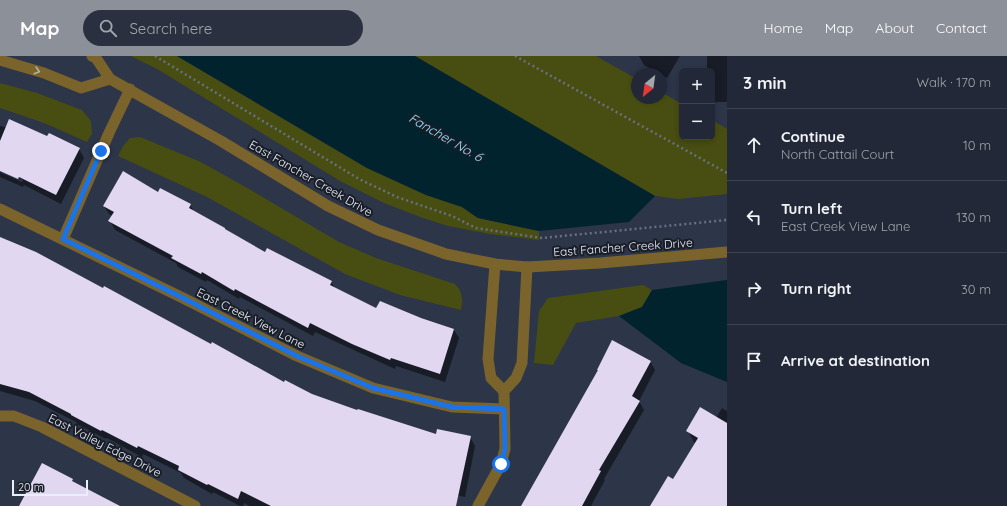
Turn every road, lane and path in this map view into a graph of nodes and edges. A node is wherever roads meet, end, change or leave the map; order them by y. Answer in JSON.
{"nodes":[{"id":1,"x":92,"y":56,"type":"edge"},
{"id":2,"x":155,"y":56,"type":"edge"},
{"id":3,"x":515,"y":56,"type":"edge"},
{"id":4,"x":0,"y":60,"type":"edge"},
{"id":5,"x":110,"y":80,"type":"junction"},
{"id":6,"x":130,"y":89,"type":"junction"},
{"id":7,"x":727,"y":173,"type":"edge"},
{"id":8,"x":0,"y":209,"type":"edge"},
{"id":9,"x":727,"y":220,"type":"edge"},
{"id":10,"x":63,"y":239,"type":"junction"},
{"id":11,"x":726,"y":252,"type":"edge"},
{"id":12,"x":495,"y":264,"type":"junction"},
{"id":13,"x":527,"y":267,"type":"junction"},
{"id":14,"x":504,"y":391,"type":"junction"},
{"id":15,"x":504,"y":409,"type":"junction"},
{"id":16,"x":0,"y":416,"type":"edge"},
{"id":17,"x":195,"y":506,"type":"edge"},
{"id":18,"x":478,"y":506,"type":"edge"}],
"edges":[{"from":1,"to":5,"type":"street"},
{"from":2,"to":9,"type":"path"},
{"from":3,"to":7,"type":"path"},
{"from":4,"to":5,"type":"street","one_way":true},
{"from":5,"to":6,"type":"street","name":"East Fancher Creek Drive"},
{"from":6,"to":10,"type":"street"},
{"from":6,"to":12,"type":"street","name":"East Fancher Creek Drive"},
{"from":8,"to":10,"type":"street","name":"East Creek View Lane"},
{"from":10,"to":15,"type":"street","name":"East Creek View Lane"},
{"from":11,"to":13,"type":"street","name":"East Fancher Creek Drive"},
{"from":12,"to":13,"type":"street","name":"East Fancher Creek Drive"},
{"from":12,"to":14,"type":"street"},
{"from":13,"to":14,"type":"street"},
{"from":14,"to":15,"type":"street"},
{"from":15,"to":18,"type":"street"},
{"from":16,"to":17,"type":"street","name":"East Valley Edge Drive"}]}
